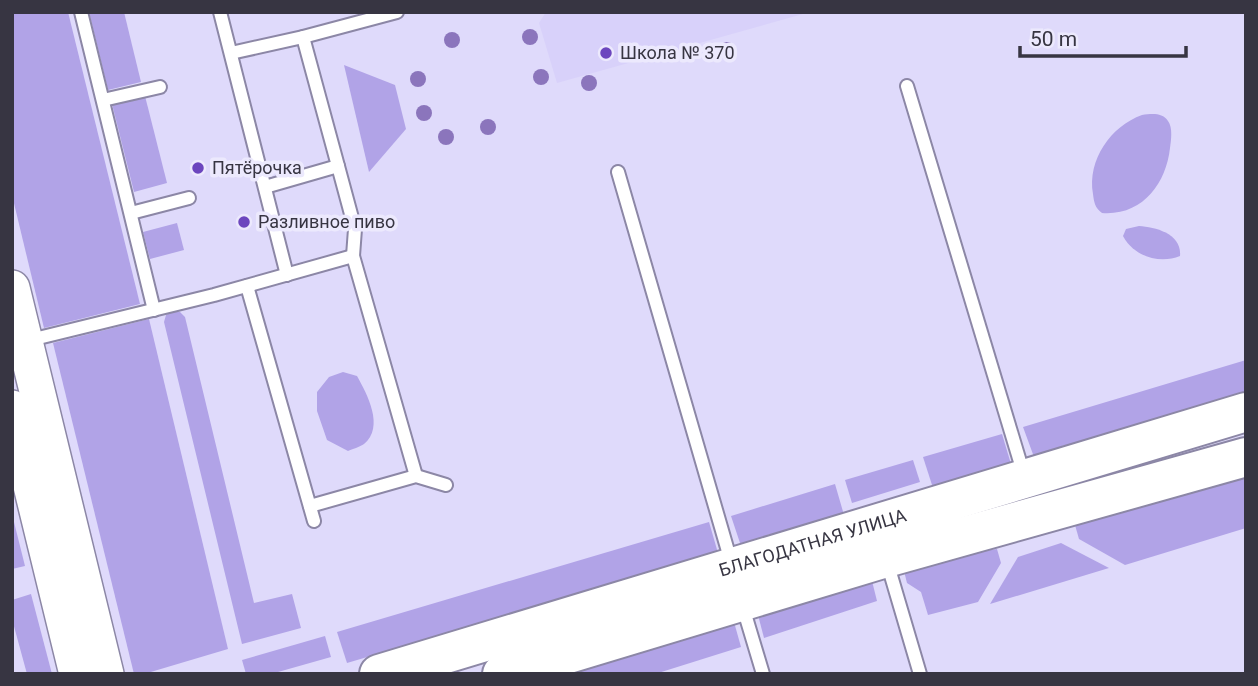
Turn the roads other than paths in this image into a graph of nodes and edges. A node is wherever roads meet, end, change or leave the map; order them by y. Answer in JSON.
{"nodes":[{"id":1,"x":81,"y":12,"type":"edge"},
{"id":2,"x":220,"y":12,"type":"edge"},
{"id":3,"x":397,"y":12,"type":"edge"},
{"id":4,"x":303,"y":37,"type":"junction"},
{"id":5,"x":231,"y":53,"type":"junction"},
{"id":6,"x":907,"y":86,"type":"dead end"},
{"id":7,"x":159,"y":87,"type":"dead end"},
{"id":8,"x":103,"y":100,"type":"junction"},
{"id":9,"x":338,"y":166,"type":"junction"},
{"id":10,"x":618,"y":172,"type":"dead end"},
{"id":11,"x":265,"y":187,"type":"junction"},
{"id":12,"x":189,"y":198,"type":"dead end"},
{"id":13,"x":131,"y":213,"type":"junction"},
{"id":14,"x":353,"y":256,"type":"junction"},
{"id":15,"x":288,"y":275,"type":"junction"},
{"id":16,"x":247,"y":286,"type":"junction"},
{"id":17,"x":12,"y":288,"type":"edge"},
{"id":18,"x":154,"y":310,"type":"junction"},
{"id":19,"x":25,"y":341,"type":"junction"},
{"id":20,"x":12,"y":408,"type":"edge"},
{"id":21,"x":1246,"y":412,"type":"edge"},
{"id":22,"x":1246,"y":457,"type":"edge"},
{"id":23,"x":416,"y":476,"type":"junction"},
{"id":24,"x":1025,"y":478,"type":"junction"},
{"id":25,"x":446,"y":485,"type":"dead end"},
{"id":26,"x":310,"y":506,"type":"junction"},
{"id":27,"x":314,"y":521,"type":"dead end"},
{"id":28,"x":886,"y":558,"type":"junction"},
{"id":29,"x":737,"y":584,"type":"junction"},
{"id":30,"x":77,"y":674,"type":"edge"},
{"id":31,"x":106,"y":674,"type":"edge"},
{"id":32,"x":379,"y":674,"type":"edge"},
{"id":33,"x":502,"y":674,"type":"edge"},
{"id":34,"x":763,"y":674,"type":"edge"},
{"id":35,"x":920,"y":674,"type":"edge"}],
"edges":[{"from":1,"to":8,"type":"lane"},
{"from":2,"to":5,"type":"lane"},
{"from":3,"to":4,"type":"lane"},
{"from":4,"to":5,"type":"lane"},
{"from":4,"to":9,"type":"lane"},
{"from":5,"to":11,"type":"lane"},
{"from":6,"to":24,"type":"lane"},
{"from":7,"to":8,"type":"lane"},
{"from":8,"to":13,"type":"lane"},
{"from":9,"to":11,"type":"lane"},
{"from":9,"to":14,"type":"lane"},
{"from":10,"to":29,"type":"lane"},
{"from":11,"to":15,"type":"lane"},
{"from":12,"to":13,"type":"lane"},
{"from":13,"to":18,"type":"lane"},
{"from":14,"to":15,"type":"lane"},
{"from":14,"to":23,"type":"lane"},
{"from":15,"to":16,"type":"lane"},
{"from":16,"to":18,"type":"lane"},
{"from":16,"to":26,"type":"lane"},
{"from":17,"to":19,"type":"street"},
{"from":18,"to":19,"type":"lane"},
{"from":19,"to":31,"type":"street"},
{"from":20,"to":30,"type":"street"},
{"from":21,"to":24,"type":"main road","name":"БЛАГОДАТНАЯ УЛИЦА"},
{"from":22,"to":28,"type":"main road","name":"БЛАГОДАТНАЯ УЛИЦА"},
{"from":23,"to":25,"type":"lane"},
{"from":23,"to":26,"type":"lane"},
{"from":24,"to":29,"type":"main road","name":"БЛАГОДАТНАЯ УЛИЦА"},
{"from":26,"to":27,"type":"lane"},
{"from":28,"to":29,"type":"main road","name":"БЛАГОДАТНАЯ УЛИЦА"},
{"from":28,"to":35,"type":"lane"},
{"from":29,"to":32,"type":"main road","name":"БЛАГОДАТНАЯ УЛИЦА"},
{"from":29,"to":33,"type":"main road","name":"БЛАГОДАТНАЯ УЛИЦА"},
{"from":29,"to":34,"type":"lane"}]}
